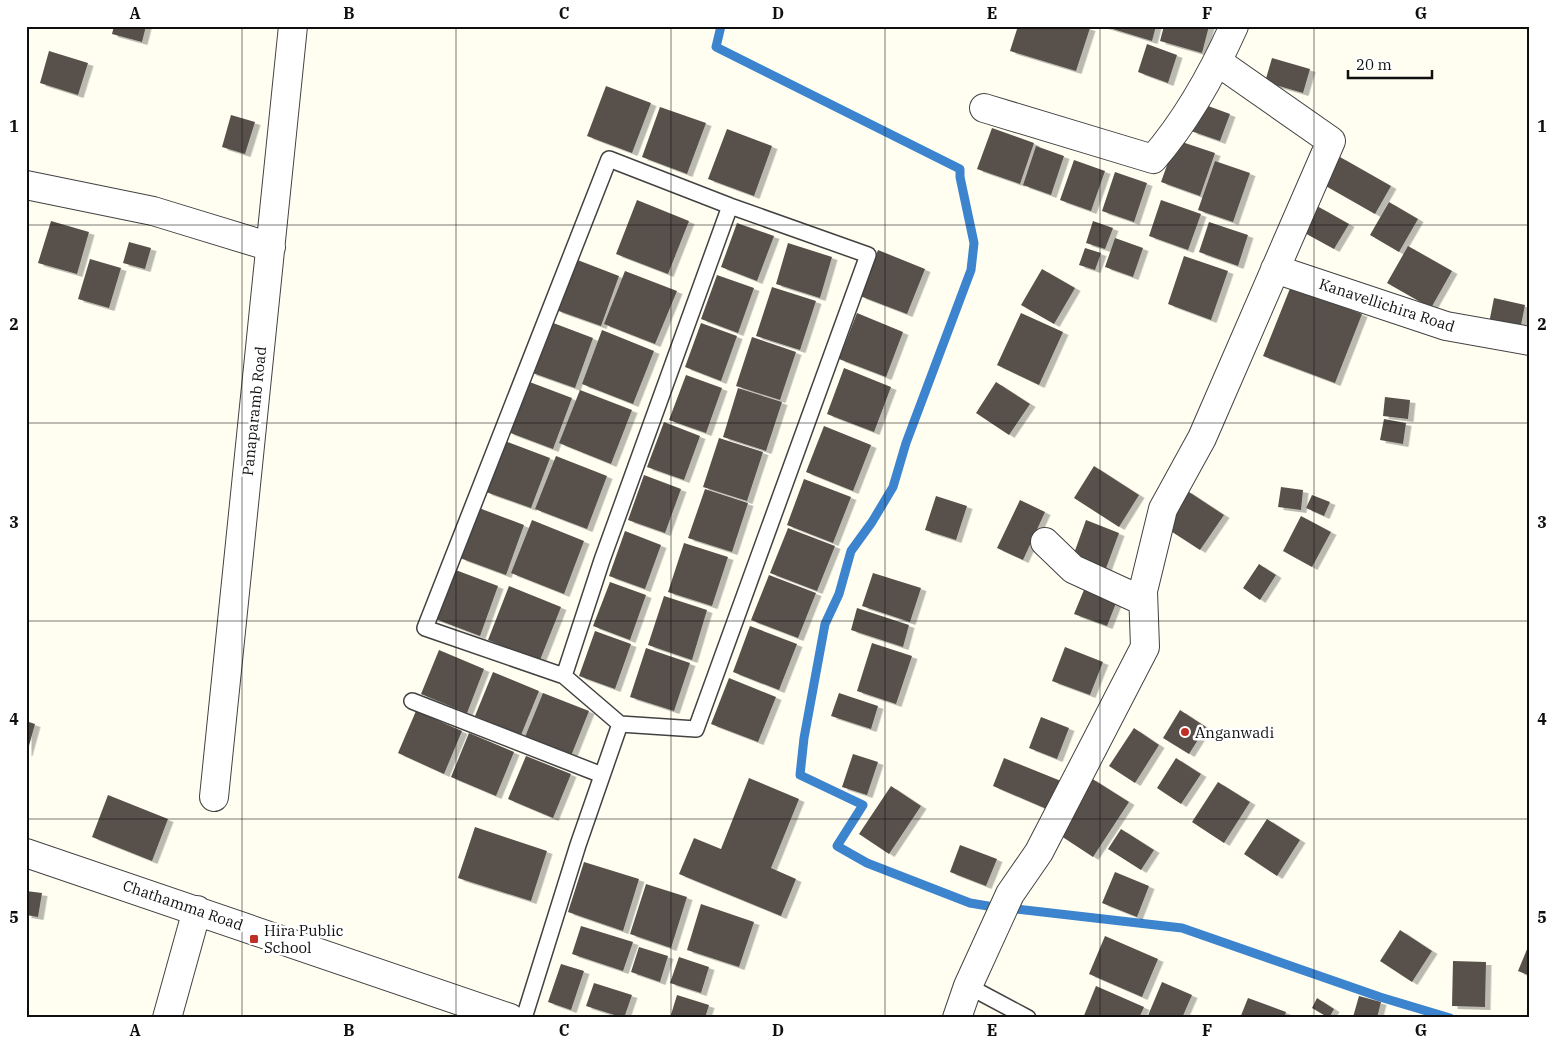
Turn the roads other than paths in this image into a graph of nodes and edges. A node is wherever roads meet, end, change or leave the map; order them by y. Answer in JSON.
{"nodes":[{"id":1,"x":294,"y":26,"type":"edge"},
{"id":2,"x":1234,"y":26,"type":"edge"},
{"id":3,"x":1218,"y":62,"type":"junction"},
{"id":4,"x":984,"y":108,"type":"dead end"},
{"id":5,"x":26,"y":185,"type":"edge"},
{"id":6,"x":730,"y":206,"type":"junction"},
{"id":7,"x":271,"y":247,"type":"junction"},
{"id":8,"x":1275,"y":269,"type":"junction"},
{"id":9,"x":1530,"y":341,"type":"edge"},
{"id":10,"x":1045,"y":542,"type":"dead end"},
{"id":11,"x":1143,"y":601,"type":"junction"},
{"id":12,"x":564,"y":676,"type":"junction"},
{"id":13,"x":412,"y":701,"type":"dead end"},
{"id":14,"x":620,"y":724,"type":"junction"},
{"id":15,"x":602,"y":775,"type":"junction"},
{"id":16,"x":214,"y":797,"type":"dead end"},
{"id":17,"x":26,"y":853,"type":"edge"},
{"id":18,"x":197,"y":910,"type":"junction"},
{"id":19,"x":968,"y":986,"type":"junction"},
{"id":20,"x":453,"y":1008,"type":"edge"},
{"id":21,"x":167,"y":1018,"type":"edge"},
{"id":22,"x":510,"y":1018,"type":"edge"},
{"id":23,"x":524,"y":1018,"type":"edge"},
{"id":24,"x":957,"y":1018,"type":"edge"},
{"id":25,"x":1028,"y":1018,"type":"edge"}],
"edges":[{"from":1,"to":7,"type":"street","name":"Panaparamb Road"},
{"from":2,"to":3,"type":"street"},
{"from":3,"to":4,"type":"street"},
{"from":3,"to":8,"type":"street"},
{"from":5,"to":7,"type":"street"},
{"from":6,"to":12,"type":"lane"},
{"from":6,"to":12,"type":"lane"},
{"from":6,"to":14,"type":"lane"},
{"from":7,"to":16,"type":"street","name":"Panaparamb Road"},
{"from":8,"to":9,"type":"street","name":"Kanavellichira Road"},
{"from":8,"to":11,"type":"street"},
{"from":10,"to":11,"type":"street"},
{"from":11,"to":19,"type":"street"},
{"from":12,"to":14,"type":"lane"},
{"from":13,"to":15,"type":"lane"},
{"from":14,"to":15,"type":"lane"},
{"from":15,"to":23,"type":"lane"},
{"from":17,"to":18,"type":"street","name":"Chathamma Road"},
{"from":18,"to":20,"type":"street","name":"Chathamma Road"},
{"from":18,"to":21,"type":"street"},
{"from":19,"to":24,"type":"street"},
{"from":19,"to":25,"type":"lane"},
{"from":20,"to":22,"type":"street","name":"Chathamma Road"}]}
